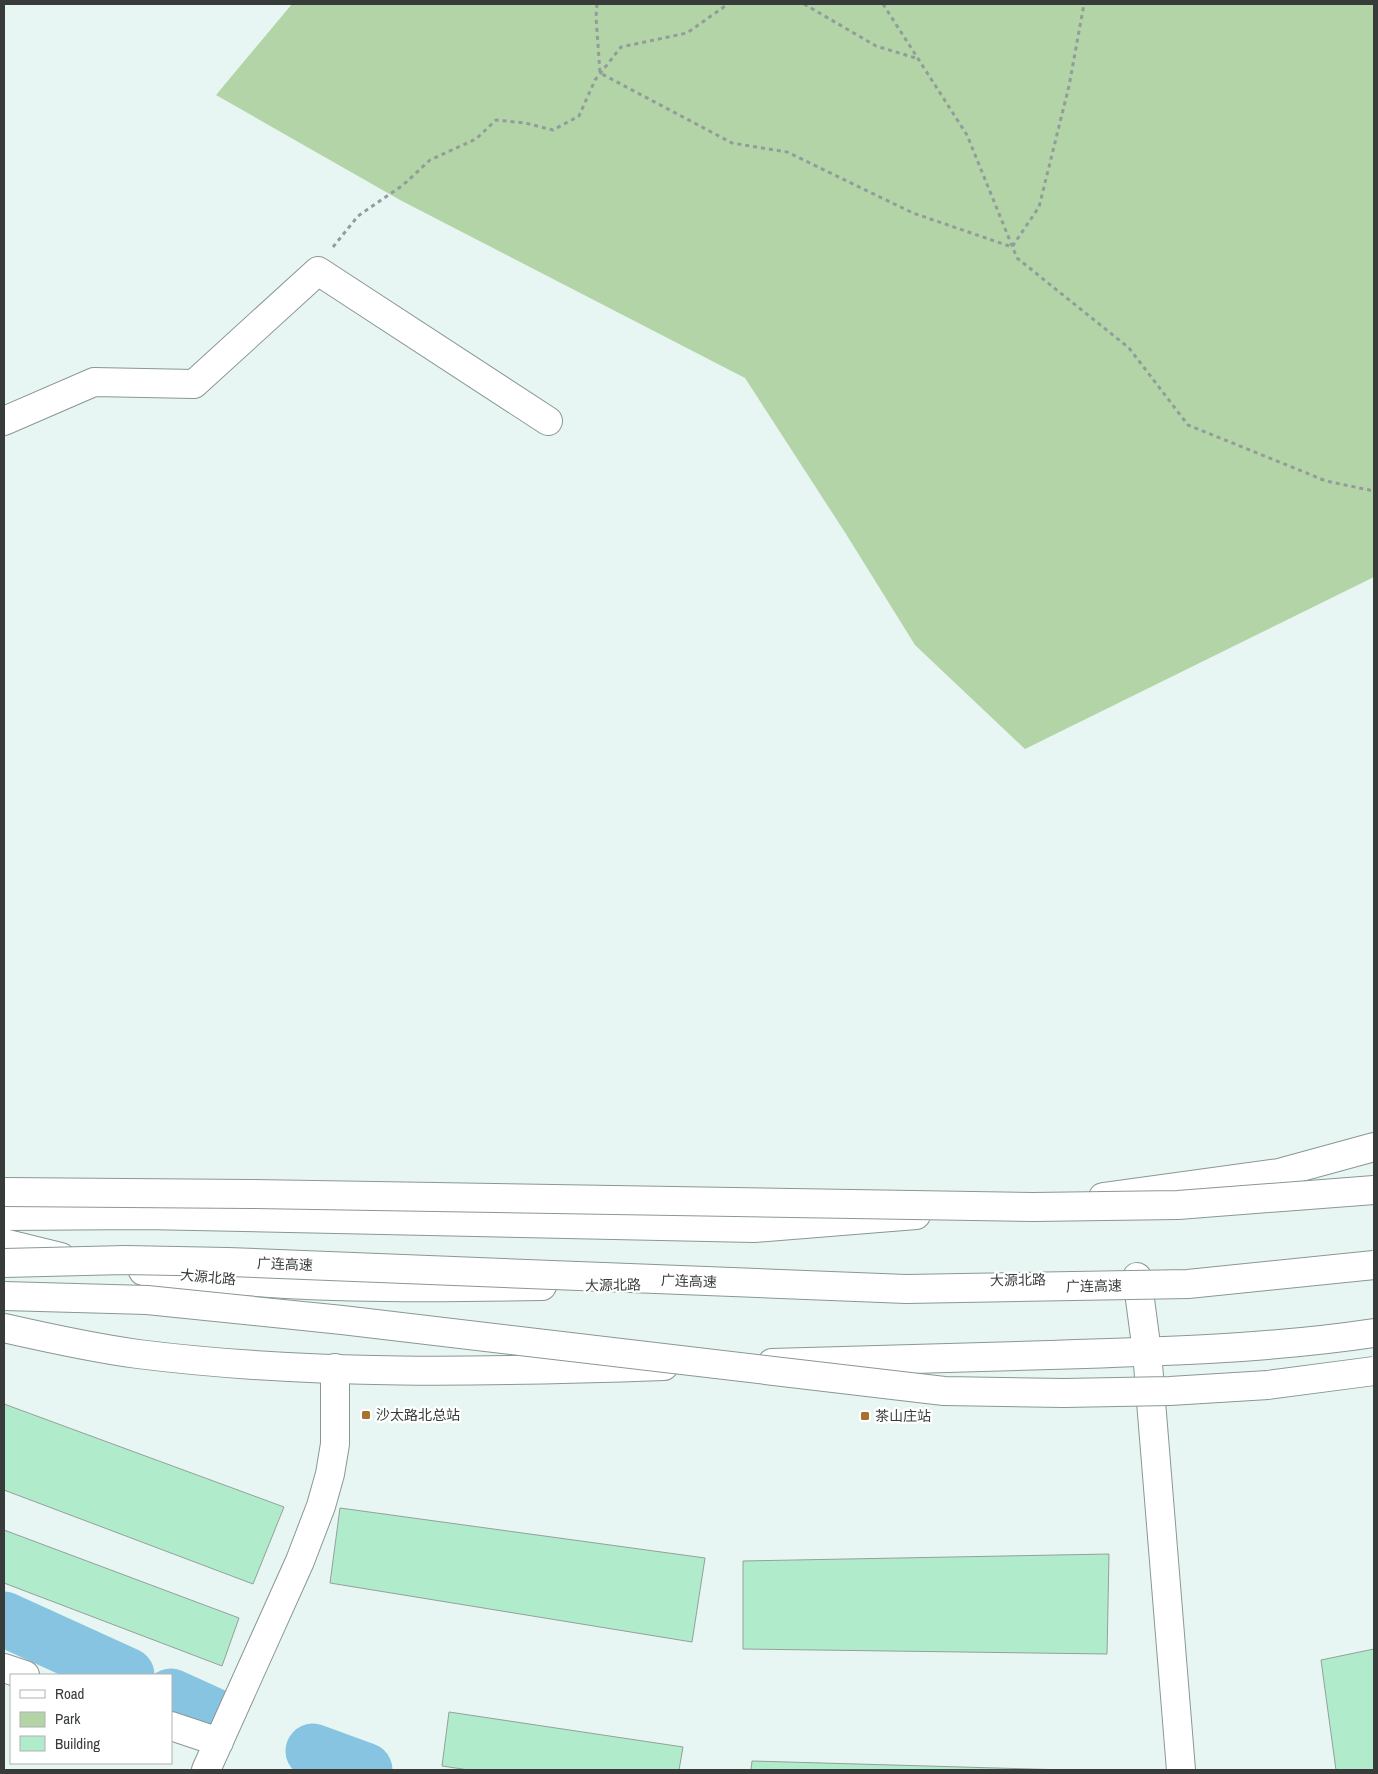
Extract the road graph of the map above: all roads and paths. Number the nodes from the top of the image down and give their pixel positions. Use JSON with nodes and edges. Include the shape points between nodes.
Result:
{"nodes":[{"id":1,"x":597,"y":4,"type":"edge"},
{"id":2,"x":728,"y":4,"type":"edge"},
{"id":3,"x":804,"y":4,"type":"edge"},
{"id":4,"x":883,"y":4,"type":"edge"},
{"id":5,"x":1084,"y":4,"type":"edge"},
{"id":6,"x":919,"y":59,"type":"junction"},
{"id":7,"x":600,"y":73,"type":"junction"},
{"id":8,"x":1012,"y":247,"type":"junction"},
{"id":9,"x":318,"y":271,"type":"junction"},
{"id":10,"x":4,"y":421,"type":"edge"},
{"id":11,"x":548,"y":421,"type":"dead end"},
{"id":12,"x":1374,"y":491,"type":"edge"},
{"id":13,"x":1374,"y":1147,"type":"edge"},
{"id":14,"x":1374,"y":1190,"type":"edge"},
{"id":15,"x":4,"y":1192,"type":"edge"},
{"id":16,"x":4,"y":1216,"type":"edge"},
{"id":17,"x":4,"y":1243,"type":"edge"},
{"id":18,"x":1374,"y":1251,"type":"edge"},
{"id":19,"x":4,"y":1263,"type":"edge"},
{"id":20,"x":1374,"y":1265,"type":"edge"},
{"id":21,"x":1137,"y":1277,"type":"junction"},
{"id":22,"x":4,"y":1296,"type":"edge"},
{"id":23,"x":4,"y":1328,"type":"edge"},
{"id":24,"x":1374,"y":1333,"type":"edge"},
{"id":25,"x":1147,"y":1352,"type":"junction"},
{"id":26,"x":335,"y":1368,"type":"junction"},
{"id":27,"x":1374,"y":1371,"type":"edge"},
{"id":28,"x":4,"y":1668,"type":"edge"},
{"id":29,"x":23,"y":1674,"type":"edge"},
{"id":30,"x":172,"y":1726,"type":"edge"},
{"id":31,"x":219,"y":1742,"type":"junction"},
{"id":32,"x":206,"y":1770,"type":"edge"},
{"id":33,"x":1181,"y":1770,"type":"edge"}],
"edges":[{"from":1,"to":7,"type":"path"},
{"from":2,"to":7,"type":"path","via":[[687,33],[621,47]]},
{"from":3,"to":6,"type":"path","via":[[876,46]]},
{"from":4,"to":6,"type":"path"},
{"from":5,"to":8,"type":"path","via":[[1069,86],[1039,208]]},
{"from":6,"to":8,"type":"path","via":[[967,135]]},
{"from":7,"to":8,"type":"path","via":[[732,143],[787,152],[913,214]]},
{"from":7,"to":9,"type":"path","via":[[579,116],[553,130],[496,120],[476,139],[430,160],[403,185],[358,216]]},
{"from":8,"to":12,"type":"path","via":[[1017,258],[1129,348],[1188,425],[1326,481]]},
{"from":9,"to":10,"type":"main road","via":[[194,384],[94,382]]},
{"from":9,"to":11,"type":"main road"},
{"from":13,"to":16,"type":"main road","bridge":true,"via":[[1279,1173],[1061,1203],[754,1228],[144,1214]]},
{"from":14,"to":15,"type":"main road","bridge":true,"via":[[1178,1205],[1033,1207]]},
{"from":17,"to":21,"type":"main road","name":"大源北路","via":[[126,1269],[232,1280],[337,1285],[445,1288]]},
{"from":18,"to":21,"type":"main road","name":"大源北路","via":[[1252,1267]]},
{"from":19,"to":20,"type":"main road","name":"广连高速","bridge":true,"via":[[228,1262],[906,1290],[1188,1284]]},
{"from":21,"to":25,"type":"main road"},
{"from":22,"to":27,"type":"main road","bridge":true,"via":[[147,1300],[944,1391],[1170,1391],[1268,1385]]},
{"from":23,"to":26,"type":"main road","via":[[136,1354]]},
{"from":24,"to":25,"type":"main road"},
{"from":25,"to":26,"type":"main road","via":[[551,1369]]},
{"from":25,"to":33,"type":"main road"},
{"from":26,"to":31,"type":"main road","via":[[335,1444],[321,1506],[300,1561]]},
{"from":28,"to":29,"type":"main road"},
{"from":30,"to":31,"type":"main road"},
{"from":31,"to":32,"type":"main road"}]}
